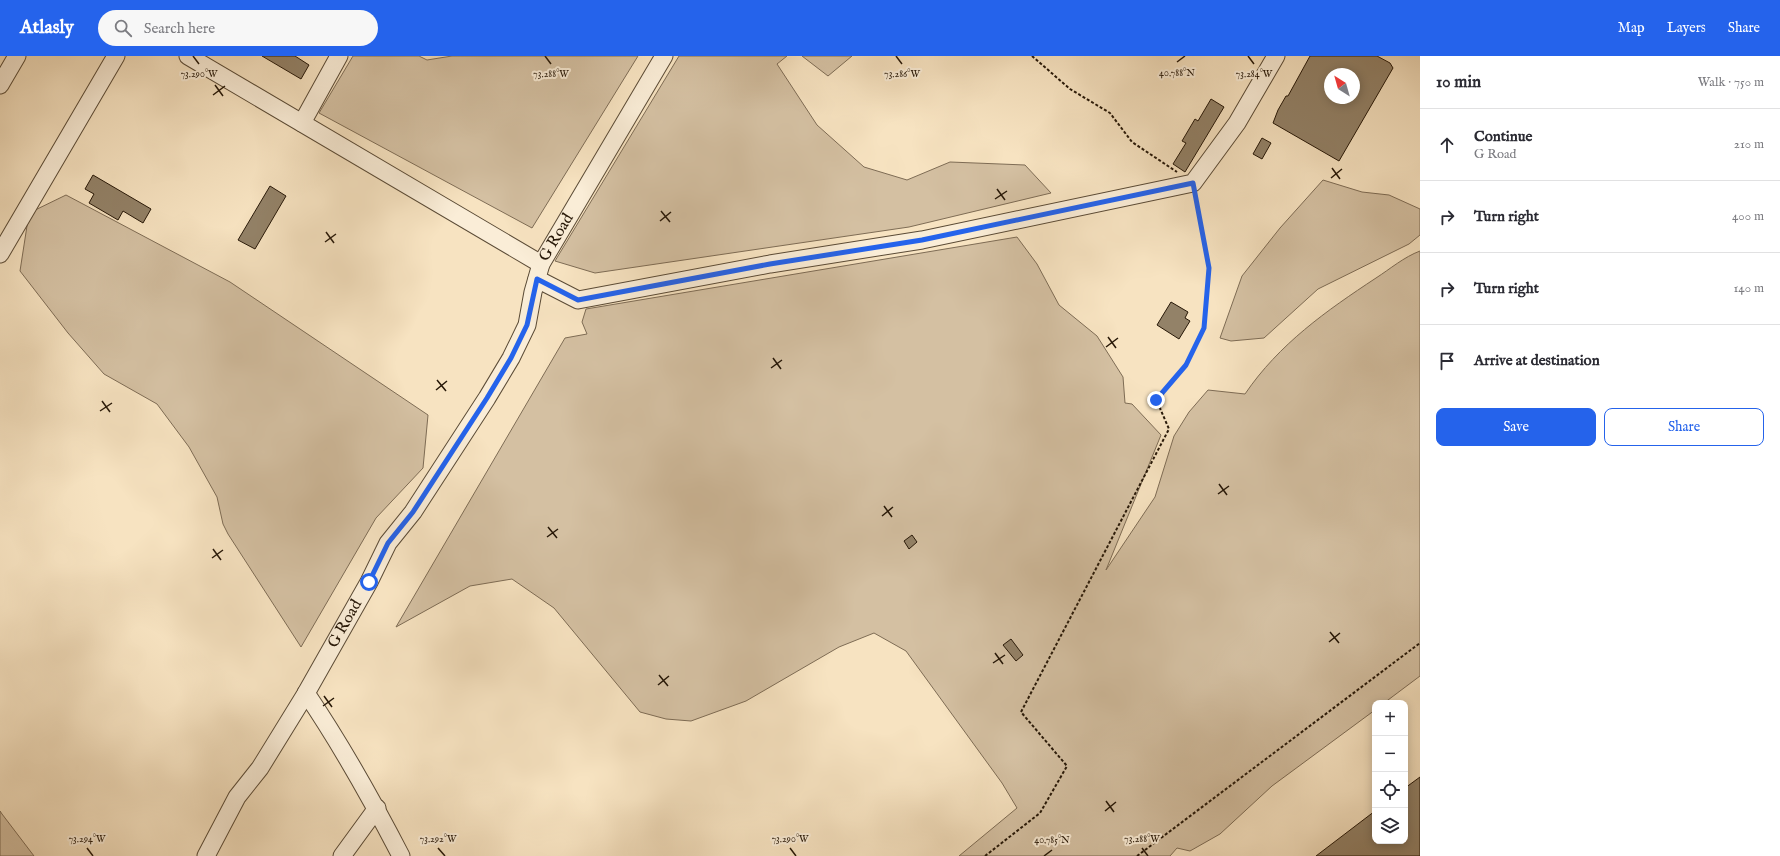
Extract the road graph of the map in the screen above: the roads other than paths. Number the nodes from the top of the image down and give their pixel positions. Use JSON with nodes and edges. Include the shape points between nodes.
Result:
{"nodes":[{"id":1,"x":17,"y":56,"type":"edge"},
{"id":2,"x":116,"y":56,"type":"edge"},
{"id":3,"x":188,"y":56,"type":"edge"},
{"id":4,"x":340,"y":56,"type":"edge"},
{"id":5,"x":664,"y":56,"type":"edge"},
{"id":6,"x":1276,"y":56,"type":"edge"},
{"id":7,"x":0,"y":85,"type":"edge"},
{"id":8,"x":302,"y":123,"type":"junction"},
{"id":9,"x":0,"y":254,"type":"edge"},
{"id":10,"x":539,"y":271,"type":"junction"},
{"id":11,"x":306,"y":693,"type":"junction"},
{"id":12,"x":377,"y":808,"type":"junction"},
{"id":13,"x":206,"y":856,"type":"edge"},
{"id":14,"x":342,"y":856,"type":"edge"},
{"id":15,"x":401,"y":856,"type":"edge"}],
"edges":[{"from":1,"to":7,"type":"street"},
{"from":2,"to":9,"type":"street"},
{"from":3,"to":8,"type":"street"},
{"from":4,"to":8,"type":"street"},
{"from":5,"to":10,"type":"street","name":"G Road"},
{"from":6,"to":10,"type":"street","via":[[1237,124],[1193,183],[922,240],[770,264],[578,300]]},
{"from":8,"to":10,"type":"street"},
{"from":10,"to":11,"type":"street","name":"G Road","via":[[527,325],[511,358],[413,512],[388,543],[369,582]]},
{"from":11,"to":12,"type":"street","via":[[341,745]]},
{"from":11,"to":13,"type":"street","name":"G Road","via":[[260,768],[237,797]]},
{"from":12,"to":14,"type":"street"},
{"from":12,"to":15,"type":"street"}]}
